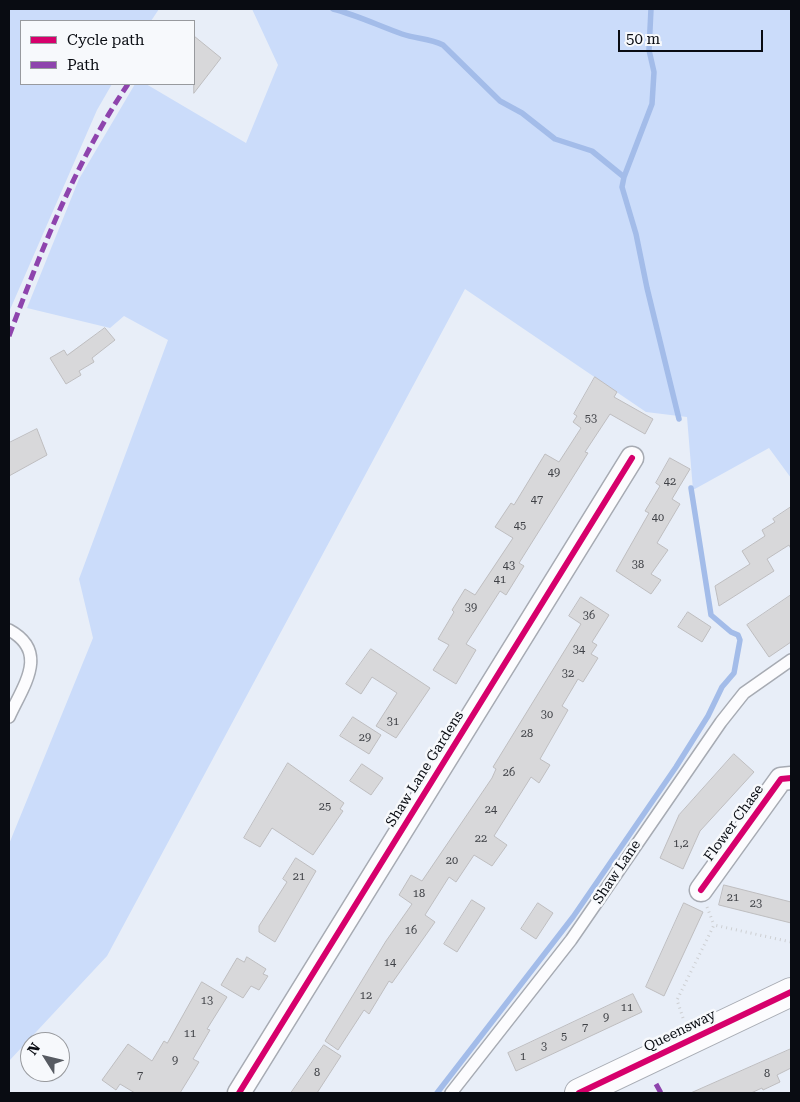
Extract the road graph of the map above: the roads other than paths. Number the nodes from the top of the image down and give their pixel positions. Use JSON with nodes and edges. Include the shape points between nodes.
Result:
{"nodes":[{"id":1,"x":632,"y":458,"type":"dead end"},
{"id":2,"x":9,"y":630,"type":"edge"},
{"id":3,"x":791,"y":660,"type":"edge"},
{"id":4,"x":9,"y":717,"type":"edge"},
{"id":5,"x":791,"y":778,"type":"edge"},
{"id":6,"x":701,"y":890,"type":"dead end"},
{"id":7,"x":791,"y":992,"type":"edge"},
{"id":8,"x":239,"y":1093,"type":"edge"},
{"id":9,"x":451,"y":1093,"type":"edge"},
{"id":10,"x":579,"y":1093,"type":"edge"}],
"edges":[{"from":1,"to":8,"type":"street","name":"Shaw Lane Gardens"},
{"from":2,"to":4,"type":"lane","via":[[28,645],[32,665]]},
{"from":3,"to":9,"type":"lane","name":"Shaw Lane","via":[[744,693],[721,722],[571,940]]},
{"from":5,"to":6,"type":"street","name":"Flower Chase","via":[[781,779]]},
{"from":7,"to":10,"type":"street","name":"Queensway"}]}
